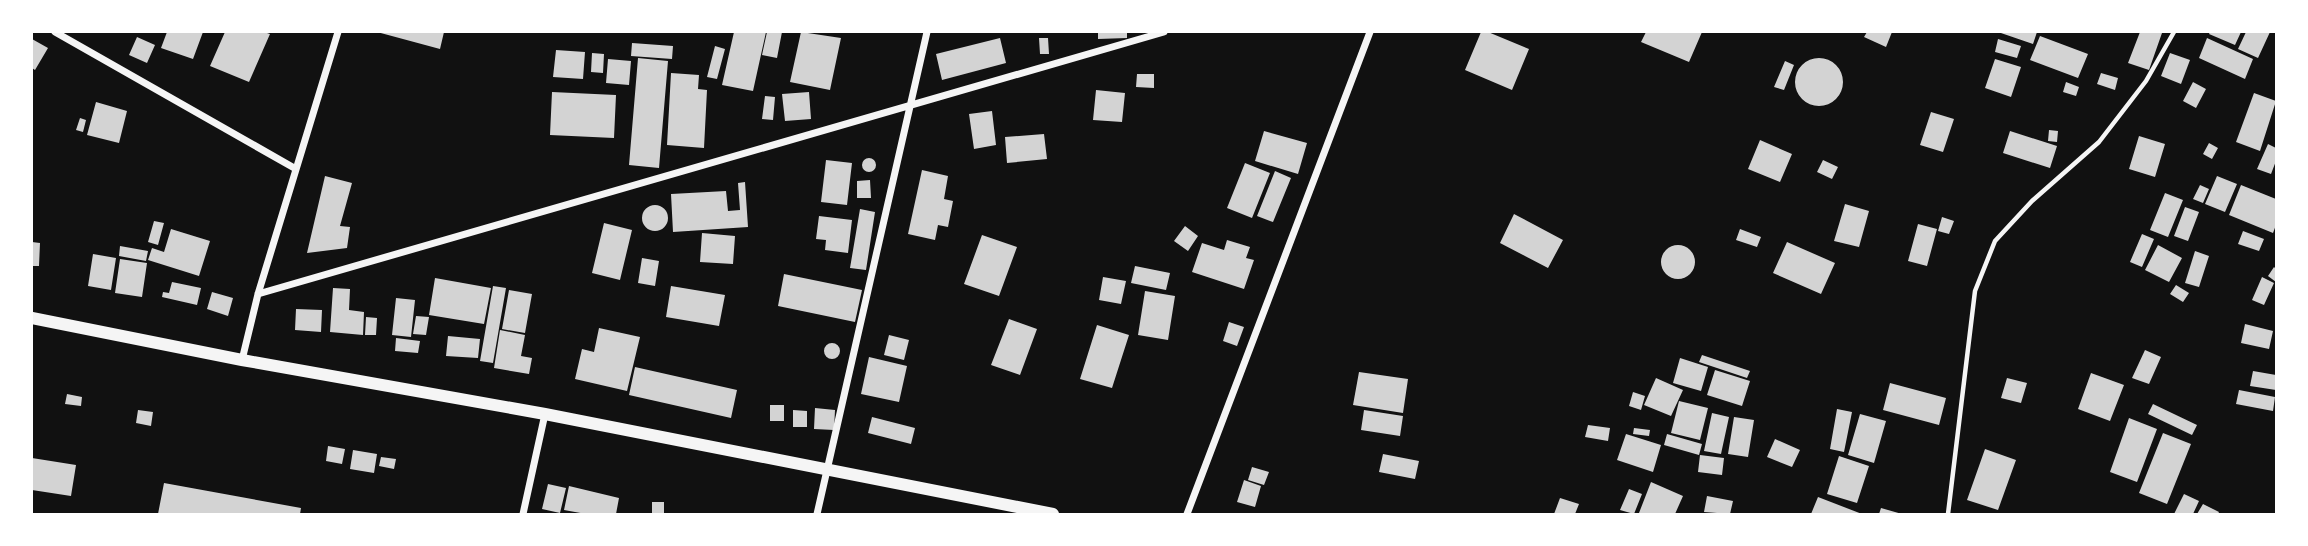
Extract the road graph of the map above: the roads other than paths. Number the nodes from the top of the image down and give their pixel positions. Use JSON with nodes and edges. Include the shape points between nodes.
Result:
{"nodes":[{"id":1,"x":55,"y":32,"type":"edge"},
{"id":2,"x":338,"y":32,"type":"edge"},
{"id":3,"x":927,"y":32,"type":"edge"},
{"id":4,"x":1164,"y":32,"type":"edge"},
{"id":5,"x":1370,"y":32,"type":"edge"},
{"id":6,"x":910,"y":106,"type":"junction"},
{"id":7,"x":296,"y":169,"type":"junction"},
{"id":8,"x":258,"y":294,"type":"junction"},
{"id":9,"x":32,"y":318,"type":"edge"},
{"id":10,"x":242,"y":360,"type":"junction"},
{"id":11,"x":545,"y":414,"type":"junction"},
{"id":12,"x":827,"y":470,"type":"junction"},
{"id":13,"x":523,"y":514,"type":"edge"},
{"id":14,"x":817,"y":514,"type":"edge"},
{"id":15,"x":1053,"y":514,"type":"edge"},
{"id":16,"x":1187,"y":514,"type":"edge"}],
"edges":[{"from":1,"to":7,"type":"street"},
{"from":2,"to":7,"type":"street"},
{"from":3,"to":6,"type":"street"},
{"from":4,"to":6,"type":"street"},
{"from":5,"to":16,"type":"street"},
{"from":6,"to":8,"type":"street"},
{"from":6,"to":12,"type":"street"},
{"from":7,"to":8,"type":"street"},
{"from":8,"to":10,"type":"street"},
{"from":9,"to":10,"type":"street"},
{"from":10,"to":11,"type":"street"},
{"from":11,"to":12,"type":"street"},
{"from":11,"to":13,"type":"street"},
{"from":12,"to":14,"type":"street"},
{"from":12,"to":15,"type":"street"}]}
